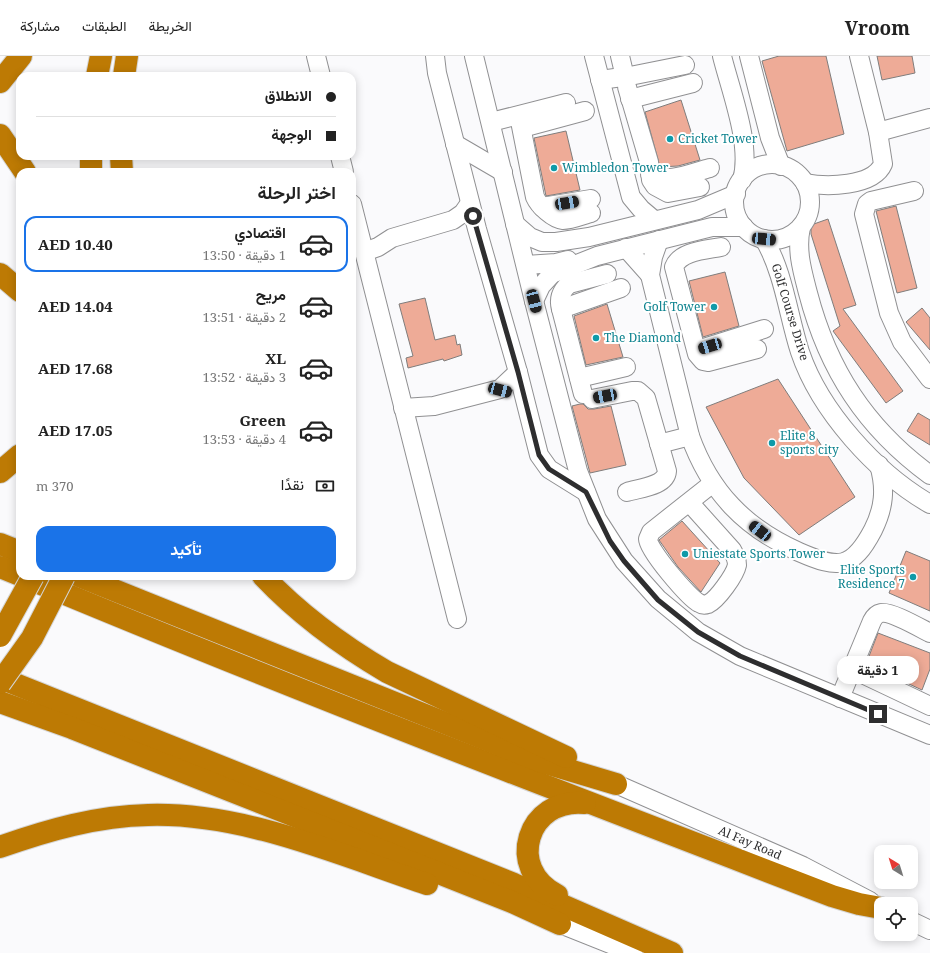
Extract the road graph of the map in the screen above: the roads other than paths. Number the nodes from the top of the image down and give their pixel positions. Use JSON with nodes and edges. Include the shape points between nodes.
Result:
{"nodes":[{"id":1,"x":21,"y":56,"type":"edge"},
{"id":2,"x":101,"y":56,"type":"edge"},
{"id":3,"x":127,"y":56,"type":"edge"},
{"id":4,"x":316,"y":56,"type":"edge"},
{"id":5,"x":435,"y":56,"type":"edge"},
{"id":6,"x":474,"y":56,"type":"edge"},
{"id":7,"x":594,"y":56,"type":"edge"},
{"id":8,"x":722,"y":56,"type":"edge"},
{"id":9,"x":749,"y":56,"type":"edge"},
{"id":10,"x":859,"y":56,"type":"edge"},
{"id":11,"x":684,"y":69,"type":"edge"},
{"id":12,"x":98,"y":72,"type":"edge"},
{"id":13,"x":125,"y":72,"type":"edge"},
{"id":14,"x":320,"y":72,"type":"edge"},
{"id":15,"x":625,"y":77,"type":"edge"},
{"id":16,"x":0,"y":82,"type":"edge"},
{"id":17,"x":601,"y":86,"type":"junction"},
{"id":18,"x":566,"y":103,"type":"dead end"},
{"id":19,"x":585,"y":111,"type":"dead end"},
{"id":20,"x":930,"y":118,"type":"edge"},
{"id":21,"x":491,"y":122,"type":"junction"},
{"id":22,"x":520,"y":122,"type":"junction"},
{"id":23,"x":878,"y":132,"type":"junction"},
{"id":24,"x":0,"y":135,"type":"edge"},
{"id":25,"x":455,"y":144,"type":"junction"},
{"id":26,"x":16,"y":159,"type":"edge"},
{"id":27,"x":781,"y":166,"type":"junction"},
{"id":28,"x":710,"y":168,"type":"dead end"},
{"id":29,"x":503,"y":172,"type":"junction"},
{"id":30,"x":650,"y":174,"type":"junction"},
{"id":31,"x":805,"y":183,"type":"junction"},
{"id":32,"x":837,"y":185,"type":"junction"},
{"id":33,"x":700,"y":187,"type":"dead end"},
{"id":34,"x":739,"y":187,"type":"junction"},
{"id":35,"x":914,"y":191,"type":"dead end"},
{"id":36,"x":631,"y":197,"type":"junction"},
{"id":37,"x":470,"y":203,"type":"junction"},
{"id":38,"x":591,"y":206,"type":"dead end"},
{"id":39,"x":810,"y":208,"type":"junction"},
{"id":40,"x":454,"y":220,"type":"junction"},
{"id":41,"x":654,"y":220,"type":"junction"},
{"id":42,"x":356,"y":221,"type":"edge"},
{"id":43,"x":515,"y":224,"type":"junction"},
{"id":44,"x":744,"y":227,"type":"junction"},
{"id":45,"x":801,"y":227,"type":"junction"},
{"id":46,"x":477,"y":229,"type":"junction"},
{"id":47,"x":620,"y":229,"type":"junction"},
{"id":48,"x":589,"y":237,"type":"junction"},
{"id":49,"x":764,"y":239,"type":"junction"},
{"id":50,"x":660,"y":240,"type":"junction"},
{"id":51,"x":362,"y":246,"type":"junction"},
{"id":52,"x":626,"y":248,"type":"junction"},
{"id":53,"x":724,"y":251,"type":"dead end"},
{"id":54,"x":597,"y":256,"type":"junction"},
{"id":55,"x":526,"y":264,"type":"junction"},
{"id":56,"x":0,"y":274,"type":"edge"},
{"id":57,"x":607,"y":274,"type":"dead end"},
{"id":58,"x":650,"y":275,"type":"junction"},
{"id":59,"x":16,"y":288,"type":"edge"},
{"id":60,"x":621,"y":288,"type":"dead end"},
{"id":61,"x":534,"y":301,"type":"junction"},
{"id":62,"x":561,"y":308,"type":"junction"},
{"id":63,"x":764,"y":329,"type":"dead end"},
{"id":64,"x":757,"y":349,"type":"dead end"},
{"id":65,"x":697,"y":352,"type":"junction"},
{"id":66,"x":672,"y":361,"type":"junction"},
{"id":67,"x":518,"y":372,"type":"junction"},
{"id":68,"x":631,"y":374,"type":"dead end"},
{"id":69,"x":930,"y":379,"type":"edge"},
{"id":70,"x":500,"y":390,"type":"junction"},
{"id":71,"x":585,"y":390,"type":"junction"},
{"id":72,"x":560,"y":400,"type":"junction"},
{"id":73,"x":526,"y":401,"type":"junction"},
{"id":74,"x":404,"y":414,"type":"junction"},
{"id":75,"x":690,"y":436,"type":"junction"},
{"id":76,"x":659,"y":444,"type":"junction"},
{"id":77,"x":16,"y":458,"type":"edge"},
{"id":78,"x":879,"y":465,"type":"junction"},
{"id":79,"x":0,"y":472,"type":"edge"},
{"id":80,"x":930,"y":475,"type":"edge"},
{"id":81,"x":713,"y":483,"type":"junction"},
{"id":82,"x":586,"y":492,"type":"junction"},
{"id":83,"x":627,"y":492,"type":"dead end"},
{"id":84,"x":912,"y":493,"type":"junction"},
{"id":85,"x":689,"y":502,"type":"junction"},
{"id":86,"x":930,"y":504,"type":"edge"},
{"id":87,"x":880,"y":515,"type":"junction"},
{"id":88,"x":0,"y":544,"type":"edge"},
{"id":89,"x":16,"y":550,"type":"edge"},
{"id":90,"x":0,"y":567,"type":"edge"},
{"id":91,"x":16,"y":574,"type":"edge"},
{"id":92,"x":31,"y":580,"type":"edge"},
{"id":93,"x":31,"y":580,"type":"edge"},
{"id":94,"x":62,"y":580,"type":"edge"},
{"id":95,"x":89,"y":580,"type":"edge"},
{"id":96,"x":267,"y":580,"type":"edge"},
{"id":97,"x":694,"y":598,"type":"junction"},
{"id":98,"x":678,"y":618,"type":"junction"},
{"id":99,"x":457,"y":619,"type":"dead end"},
{"id":100,"x":930,"y":633,"type":"edge"},
{"id":101,"x":0,"y":636,"type":"edge"},
{"id":102,"x":852,"y":669,"type":"junction"},
{"id":103,"x":0,"y":678,"type":"edge"},
{"id":104,"x":0,"y":683,"type":"edge"},
{"id":105,"x":840,"y":698,"type":"junction"},
{"id":106,"x":928,"y":700,"type":"edge"},
{"id":107,"x":0,"y":702,"type":"edge"},
{"id":108,"x":75,"y":719,"type":"junction"},
{"id":109,"x":930,"y":735,"type":"edge"},
{"id":110,"x":616,"y":784,"type":"junction"},
{"id":111,"x":592,"y":804,"type":"junction"},
{"id":112,"x":0,"y":847,"type":"edge"},
{"id":113,"x":874,"y":903,"type":"edge"},
{"id":114,"x":874,"y":906,"type":"edge"},
{"id":115,"x":601,"y":922,"type":"junction"},
{"id":116,"x":560,"y":924,"type":"junction"},
{"id":117,"x":918,"y":924,"type":"edge"},
{"id":118,"x":930,"y":930,"type":"edge"},
{"id":119,"x":633,"y":953,"type":"edge"},
{"id":120,"x":672,"y":953,"type":"edge"}],
"edges":[{"from":1,"to":16,"type":"highway"},
{"from":2,"to":12,"type":"highway"},
{"from":3,"to":13,"type":"highway"},
{"from":4,"to":14,"type":"street"},
{"from":5,"to":25,"type":"street"},
{"from":6,"to":21,"type":"street"},
{"from":7,"to":17,"type":"street"},
{"from":8,"to":34,"type":"street","via":[[744,142],[746,159]]},
{"from":9,"to":27,"type":"street","via":[[770,138]]},
{"from":10,"to":23,"type":"street"},
{"from":11,"to":15,"type":"street"},
{"from":15,"to":17,"type":"street"},
{"from":15,"to":30,"type":"street","via":[[649,162]]},
{"from":17,"to":36,"type":"street"},
{"from":18,"to":22,"type":"street"},
{"from":19,"to":22,"type":"street"},
{"from":20,"to":23,"type":"street"},
{"from":21,"to":22,"type":"street"},
{"from":21,"to":29,"type":"street"},
{"from":22,"to":38,"type":"street","via":[[535,197],[542,207]]},
{"from":23,"to":32,"type":"street","via":[[883,158],[880,170],[870,178]]},
{"from":24,"to":26,"type":"highway"},
{"from":25,"to":29,"type":"street"},
{"from":25,"to":37,"type":"street"},
{"from":27,"to":31,"type":"street","via":[[794,171]]},
{"from":27,"to":34,"type":"street","via":[[759,167],[750,173]]},
{"from":28,"to":30,"type":"street","via":[[667,179]]},
{"from":29,"to":43,"type":"street"},
{"from":30,"to":33,"type":"street","via":[[653,184],[668,193]]},
{"from":31,"to":32,"type":"street"},
{"from":31,"to":39,"type":"street"},
{"from":32,"to":39,"type":"street","via":[[822,195]]},
{"from":34,"to":41,"type":"street","via":[[698,210]]},
{"from":34,"to":44,"type":"street","via":[[736,212]]},
{"from":35,"to":69,"type":"street","via":[[871,201],[867,204],[864,214],[889,313],[902,342]]},
{"from":36,"to":41,"type":"street","via":[[641,210]]},
{"from":36,"to":47,"type":"street","via":[[628,214]]},
{"from":37,"to":40,"type":"street"},
{"from":37,"to":46,"type":"street"},
{"from":39,"to":45,"type":"street"},
{"from":40,"to":46,"type":"street"},
{"from":40,"to":51,"type":"street","via":[[392,238],[376,238]]},
{"from":41,"to":47,"type":"street"},
{"from":42,"to":51,"type":"street"},
{"from":43,"to":48,"type":"street","via":[[530,237],[542,242]]},
{"from":43,"to":55,"type":"street"},
{"from":44,"to":49,"type":"street"},
{"from":44,"to":50,"type":"street","via":[[712,227]]},
{"from":45,"to":49,"type":"street","via":[[784,238]]},
{"from":45,"to":80,"type":"street","name":"Golf Course Drive","via":[[798,249],[800,260],[812,308],[833,363],[845,385],[874,425],[891,444]]},
{"from":46,"to":67,"type":"street"},
{"from":47,"to":48,"type":"street"},
{"from":48,"to":55,"type":"street","via":[[544,253]]},
{"from":49,"to":78,"type":"street","name":"Golf Course Drive","via":[[775,259],[801,353],[812,378],[842,425]]},
{"from":50,"to":52,"type":"street"},
{"from":50,"to":58,"type":"street","via":[[653,257]]},
{"from":51,"to":74,"type":"street"},
{"from":52,"to":54,"type":"street"},
{"from":52,"to":58,"type":"street"},
{"from":53,"to":65,"type":"street","via":[[684,256],[678,260],[674,271]]},
{"from":54,"to":55,"type":"street","via":[[584,256],[556,263]]},
{"from":54,"to":61,"type":"street","via":[[552,274],[541,286]]},
{"from":55,"to":61,"type":"street"},
{"from":56,"to":59,"type":"highway"},
{"from":57,"to":62,"type":"street","via":[[569,284],[560,298]]},
{"from":58,"to":66,"type":"street"},
{"from":60,"to":62,"type":"street"},
{"from":61,"to":72,"type":"street"},
{"from":62,"to":71,"type":"street"},
{"from":63,"to":65,"type":"street"},
{"from":64,"to":65,"type":"street","via":[[708,362],[703,361]]},
{"from":65,"to":66,"type":"street"},
{"from":66,"to":75,"type":"street"},
{"from":67,"to":70,"type":"street"},
{"from":67,"to":73,"type":"street"},
{"from":68,"to":71,"type":"street"},
{"from":70,"to":73,"type":"street","via":[[510,392]]},
{"from":70,"to":74,"type":"street"},
{"from":71,"to":72,"type":"street"},
{"from":71,"to":76,"type":"street","via":[[632,390],[642,394],[646,398]]},
{"from":72,"to":82,"type":"street"},
{"from":73,"to":82,"type":"street","via":[[542,460],[549,469]]},
{"from":74,"to":99,"type":"street"},
{"from":75,"to":76,"type":"street"},
{"from":75,"to":81,"type":"street"},
{"from":76,"to":83,"type":"street","via":[[667,471],[666,478]]},
{"from":77,"to":79,"type":"highway"},
{"from":78,"to":84,"type":"street","name":"Golf Course Drive"},
{"from":78,"to":87,"type":"street","via":[[884,490]]},
{"from":81,"to":85,"type":"street"},
{"from":81,"to":87,"type":"street","via":[[732,507],[760,531],[775,541],[827,563],[841,563],[853,558],[868,539]]},
{"from":82,"to":98,"type":"street","via":[[610,541],[624,561],[658,600]]},
{"from":84,"to":86,"type":"street","name":"Golf Course Drive"},
{"from":84,"to":87,"type":"street","via":[[895,502]]},
{"from":85,"to":97,"type":"street","via":[[651,532],[648,542],[668,572]]},
{"from":85,"to":97,"type":"street","via":[[732,550],[737,563],[734,573],[713,602],[704,605]]},
{"from":88,"to":89,"type":"highway"},
{"from":90,"to":91,"type":"highway"},
{"from":92,"to":111,"type":"highway","bridge":true},
{"from":93,"to":101,"type":"highway","bridge":true},
{"from":94,"to":104,"type":"highway","bridge":true,"via":[[32,638]]},
{"from":95,"to":110,"type":"highway","via":[[542,762]]},
{"from":96,"to":110,"type":"highway","via":[[301,613],[364,659],[536,742]]},
{"from":97,"to":98,"type":"street"},
{"from":98,"to":105,"type":"street","via":[[703,636],[740,656]]},
{"from":100,"to":102,"type":"street","via":[[881,612],[872,620]]},
{"from":102,"to":105,"type":"street"},
{"from":102,"to":106,"type":"street"},
{"from":103,"to":108,"type":"highway"},
{"from":105,"to":109,"type":"street"},
{"from":107,"to":108,"type":"highway"},
{"from":108,"to":115,"type":"highway","via":[[507,881]]},
{"from":108,"to":116,"type":"highway"},
{"from":110,"to":113,"type":"street","name":"Al Fay Road","via":[[803,866]]},
{"from":111,"to":114,"type":"highway","via":[[832,896]]},
{"from":111,"to":115,"type":"highway","via":[[567,803],[545,814],[530,834],[528,858],[533,874],[543,887],[576,904]]},
{"from":112,"to":116,"type":"highway","via":[[82,822],[147,815],[204,817],[267,831],[496,907]]},
{"from":115,"to":120,"type":"highway"},
{"from":116,"to":119,"type":"street"},
{"from":117,"to":118,"type":"street"}]}
